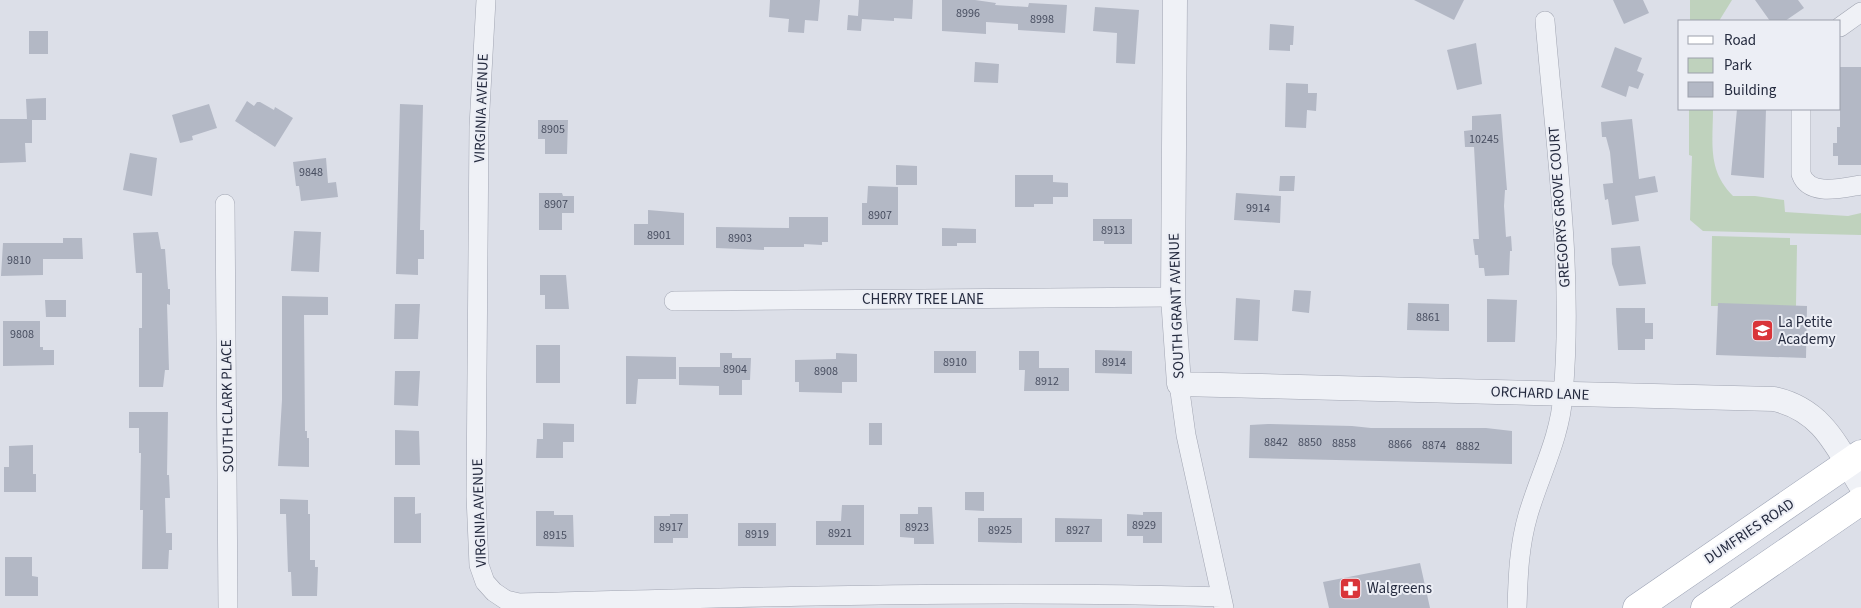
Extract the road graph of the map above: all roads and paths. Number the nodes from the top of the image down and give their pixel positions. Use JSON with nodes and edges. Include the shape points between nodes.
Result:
{"nodes":[{"id":1,"x":486,"y":0,"type":"edge"},
{"id":2,"x":1175,"y":0,"type":"edge"},
{"id":3,"x":1861,"y":12,"type":"edge"},
{"id":4,"x":1545,"y":21,"type":"dead end"},
{"id":5,"x":1841,"y":26,"type":"edge"},
{"id":6,"x":1801,"y":110,"type":"edge"},
{"id":7,"x":1861,"y":185,"type":"edge"},
{"id":8,"x":225,"y":204,"type":"dead end"},
{"id":9,"x":1173,"y":297,"type":"junction"},
{"id":10,"x":674,"y":301,"type":"dead end"},
{"id":11,"x":1179,"y":384,"type":"junction"},
{"id":12,"x":1563,"y":394,"type":"junction"},
{"id":13,"x":1856,"y":468,"type":"edge"},
{"id":14,"x":1861,"y":501,"type":"edge"},
{"id":15,"x":1222,"y":602,"type":"edge"},
{"id":16,"x":228,"y":608,"type":"edge"},
{"id":17,"x":1517,"y":608,"type":"edge"},
{"id":18,"x":1637,"y":608,"type":"edge"},
{"id":19,"x":1705,"y":608,"type":"edge"}],
"edges":[{"from":1,"to":15,"type":"street","name":"VIRGINIA AVENUE","via":[[479,127],[476,496],[479,565],[494,592],[519,603],[937,595]]},
{"from":2,"to":9,"type":"street","name":"SOUTH GRANT AVENUE"},
{"from":3,"to":5,"type":"street"},
{"from":4,"to":12,"type":"street","name":"GREGORYS GROVE COURT","via":[[1564,257]]},
{"from":6,"to":7,"type":"street","via":[[1801,174],[1808,185],[1824,189]]},
{"from":8,"to":16,"type":"street","name":"SOUTH CLARK PLACE"},
{"from":9,"to":10,"type":"street","name":"CHERRY TREE LANE"},
{"from":9,"to":11,"type":"street","name":"SOUTH GRANT AVENUE"},
{"from":11,"to":12,"type":"street","name":"ORCHARD LANE"},
{"from":11,"to":15,"type":"street","name":"SOUTH GRANT AVENUE","via":[[1186,435]]},
{"from":12,"to":13,"type":"street","name":"ORCHARD LANE","via":[[1788,402],[1822,425]]},
{"from":12,"to":17,"type":"street","name":"GREGORYS GROVE COURT","via":[[1556,436],[1522,537]]},
{"from":13,"to":18,"type":"main road","name":"DUMFRIES ROAD"},
{"from":14,"to":19,"type":"main road"}]}
